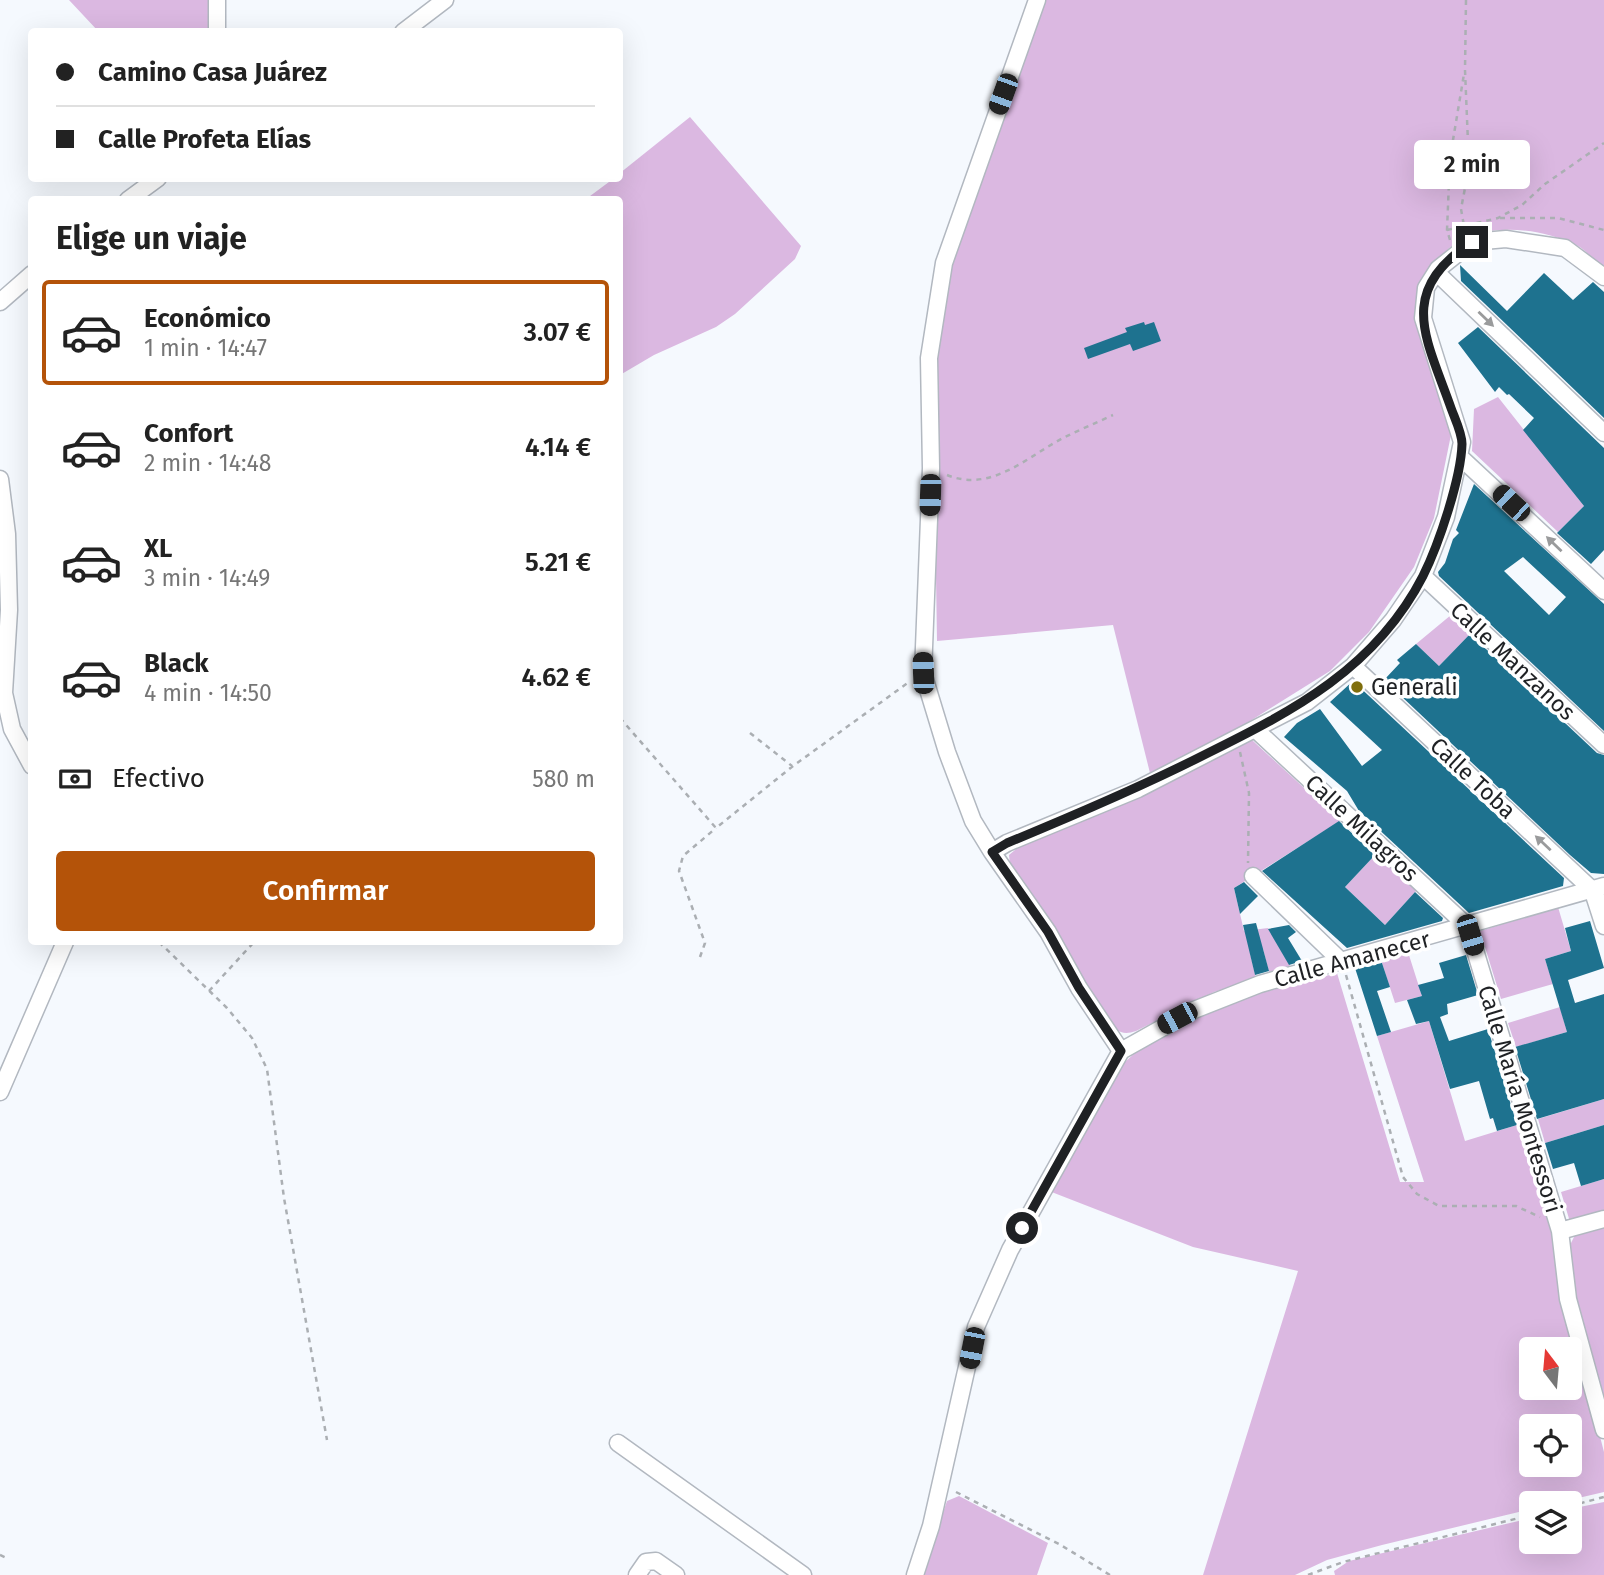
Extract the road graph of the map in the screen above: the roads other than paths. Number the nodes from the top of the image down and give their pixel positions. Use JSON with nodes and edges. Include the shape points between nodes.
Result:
{"nodes":[{"id":1,"x":217,"y":0,"type":"edge"},
{"id":2,"x":444,"y":0,"type":"edge"},
{"id":3,"x":1037,"y":0,"type":"edge"},
{"id":4,"x":217,"y":28,"type":"edge"},
{"id":5,"x":408,"y":28,"type":"edge"},
{"id":6,"x":153,"y":182,"type":"edge"},
{"id":7,"x":133,"y":196,"type":"edge"},
{"id":8,"x":1436,"y":272,"type":"junction"},
{"id":9,"x":1604,"y":277,"type":"edge"},
{"id":10,"x":28,"y":278,"type":"edge"},
{"id":11,"x":0,"y":302,"type":"edge"},
{"id":12,"x":1604,"y":433,"type":"edge"},
{"id":13,"x":1461,"y":449,"type":"junction"},
{"id":14,"x":0,"y":479,"type":"edge"},
{"id":15,"x":1423,"y":576,"type":"junction"},
{"id":16,"x":1604,"y":591,"type":"edge"},
{"id":17,"x":1353,"y":666,"type":"junction"},
{"id":18,"x":1256,"y":730,"type":"junction"},
{"id":19,"x":1604,"y":745,"type":"edge"},
{"id":20,"x":28,"y":759,"type":"edge"},
{"id":21,"x":992,"y":852,"type":"junction"},
{"id":22,"x":1253,"y":876,"type":"road end"},
{"id":23,"x":1600,"y":892,"type":"edge"},
{"id":24,"x":1604,"y":926,"type":"edge"},
{"id":25,"x":1468,"y":927,"type":"junction"},
{"id":26,"x":64,"y":945,"type":"edge"},
{"id":27,"x":1342,"y":962,"type":"junction"},
{"id":28,"x":1121,"y":1051,"type":"junction"},
{"id":29,"x":0,"y":1092,"type":"edge"},
{"id":30,"x":1604,"y":1219,"type":"edge"},
{"id":31,"x":1560,"y":1231,"type":"junction"},
{"id":32,"x":1604,"y":1430,"type":"edge"},
{"id":33,"x":618,"y":1443,"type":"dead end"},
{"id":34,"x":638,"y":1575,"type":"edge"},
{"id":35,"x":676,"y":1575,"type":"edge"},
{"id":36,"x":803,"y":1575,"type":"edge"},
{"id":37,"x":915,"y":1575,"type":"edge"}],
"edges":[{"from":1,"to":4,"type":"street"},
{"from":2,"to":5,"type":"street"},
{"from":3,"to":21,"type":"street","via":[[944,263],[929,358],[931,468],[923,673],[973,821]]},
{"from":6,"to":7,"type":"street"},
{"from":8,"to":9,"type":"street","via":[[1472,242],[1506,239],[1565,248]]},
{"from":8,"to":12,"type":"street","one_way":true},
{"from":8,"to":13,"type":"street","via":[[1426,288],[1423,318]]},
{"from":10,"to":11,"type":"street"},
{"from":13,"to":15,"type":"street","via":[[1446,517]]},
{"from":16,"to":13,"type":"street","one_way":true},
{"from":14,"to":20,"type":"street","via":[[9,610],[4,694],[12,729]]},
{"from":15,"to":17,"type":"street"},
{"from":15,"to":19,"type":"street","name":"Calle Manzanos"},
{"from":17,"to":18,"type":"street","via":[[1307,702]]},
{"from":23,"to":17,"type":"street","name":"Calle Toba","one_way":true},
{"from":18,"to":21,"type":"street","via":[[1139,789]]},
{"from":18,"to":25,"type":"street","name":"Calle Milagros"},
{"from":21,"to":28,"type":"street"},
{"from":22,"to":27,"type":"street"},
{"from":23,"to":24,"type":"street"},
{"from":23,"to":25,"type":"street","name":"Calle Amanecer"},
{"from":25,"to":27,"type":"street","name":"Calle Amanecer"},
{"from":25,"to":31,"type":"street","name":"Calle María Montessori"},
{"from":26,"to":29,"type":"street"},
{"from":27,"to":28,"type":"street","name":"Calle Amanecer","via":[[1260,984],[1194,1010]]},
{"from":28,"to":37,"type":"street","via":[[1010,1250],[976,1328]]},
{"from":30,"to":31,"type":"street"},
{"from":31,"to":32,"type":"street","name":"Calle María Montessori","via":[[1568,1299]]},
{"from":33,"to":36,"type":"street"},
{"from":34,"to":35,"type":"street","via":[[646,1562],[656,1561]]}]}
